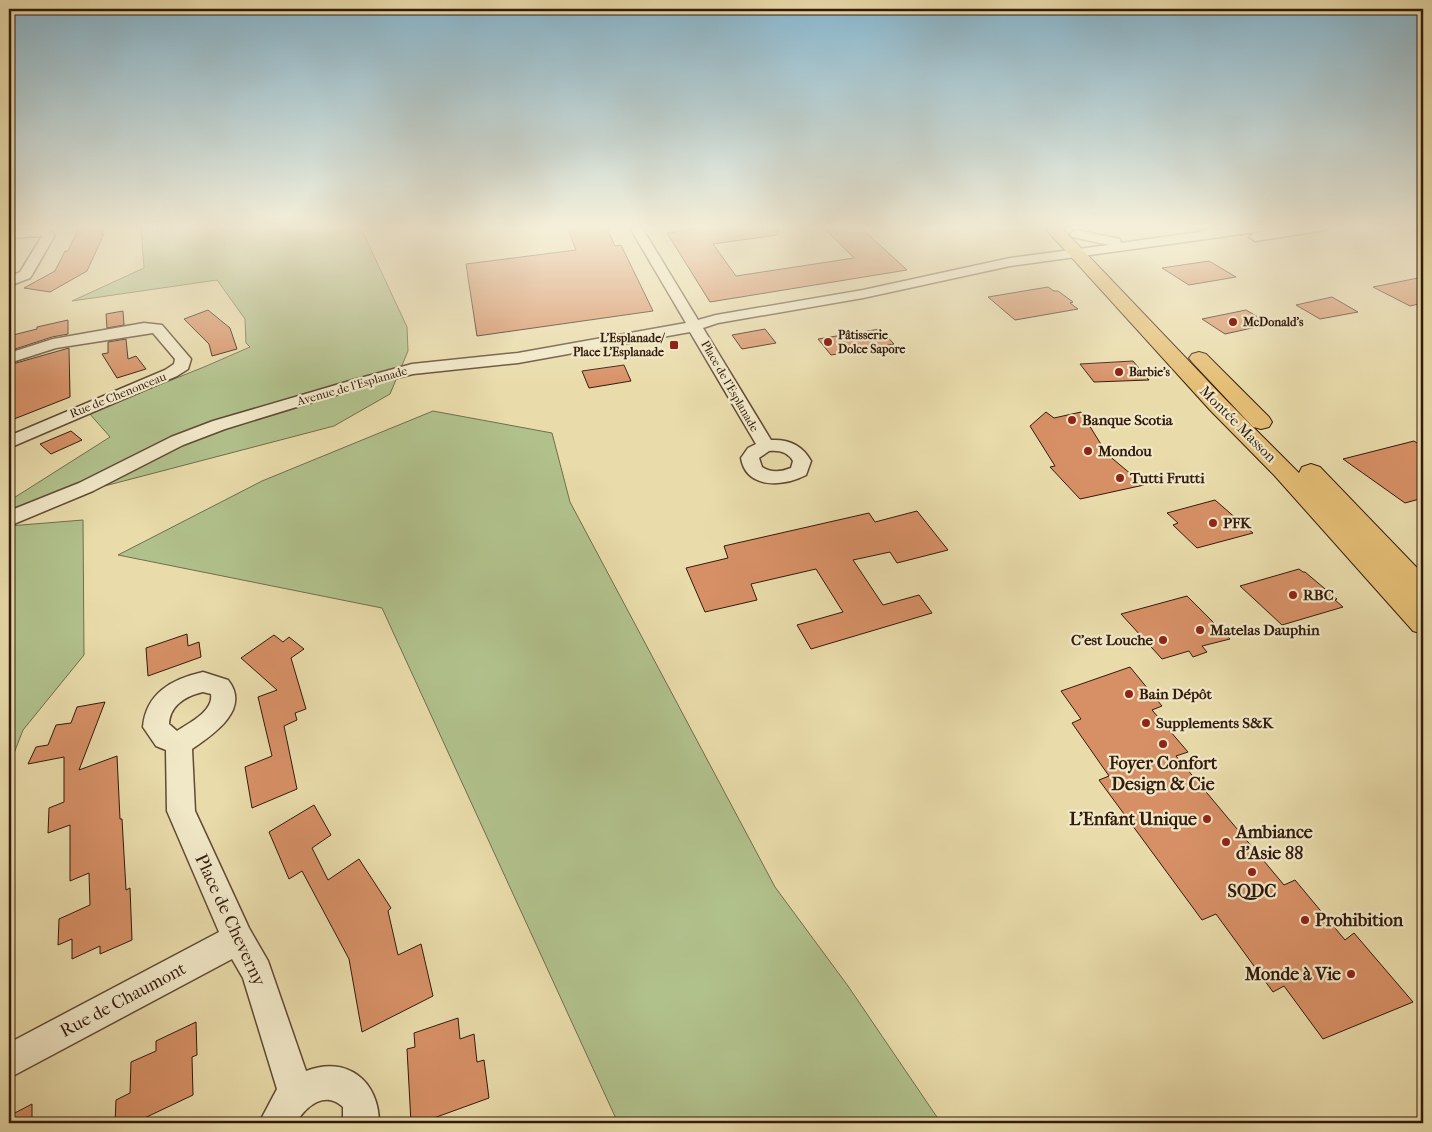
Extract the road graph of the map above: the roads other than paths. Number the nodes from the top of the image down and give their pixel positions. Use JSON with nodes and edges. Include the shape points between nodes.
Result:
{"nodes":[{"id":1,"x":667,"y":279,"type":"edge"},
{"id":2,"x":936,"y":279,"type":"edge"},
{"id":3,"x":1108,"y":279,"type":"edge"},
{"id":4,"x":1111,"y":279,"type":"edge"},
{"id":5,"x":693,"y":323,"type":"junction"},
{"id":6,"x":9,"y":358,"type":"edge"},
{"id":7,"x":9,"y":442,"type":"edge"},
{"id":8,"x":766,"y":446,"type":"dead end"},
{"id":9,"x":9,"y":508,"type":"edge"},
{"id":10,"x":9,"y":519,"type":"edge"},
{"id":11,"x":1423,"y":592,"type":"edge"},
{"id":12,"x":1423,"y":623,"type":"edge"},
{"id":13,"x":180,"y":744,"type":"dead end"},
{"id":14,"x":238,"y":939,"type":"junction"},
{"id":15,"x":9,"y":1060,"type":"edge"},
{"id":16,"x":296,"y":1094,"type":"junction"},
{"id":17,"x":277,"y":1123,"type":"edge"},
{"id":18,"x":361,"y":1123,"type":"edge"}],
"edges":[{"from":1,"to":5,"type":"street","name":"Place de l'Esplanade"},
{"from":2,"to":5,"type":"street","name":"Avenue de l'Esplanade"},
{"from":3,"to":12,"type":"main road","name":"Montée Masson","via":[[1218,405],[1329,518],[1364,561]]},
{"from":4,"to":11,"type":"main road","name":"Montée Masson","via":[[1352,514]]},
{"from":5,"to":8,"type":"street","name":"Place de l'Esplanade"},
{"from":5,"to":9,"type":"street","name":"Avenue de l'Esplanade","via":[[676,321],[471,353],[438,354],[368,369],[204,417],[153,437]]},
{"from":5,"to":10,"type":"street","name":"Avenue de l'Esplanade","via":[[676,331],[518,358],[412,369],[359,383],[177,441],[71,494]]},
{"from":6,"to":7,"type":"street","name":"Rue de Chenonceau","via":[[53,344],[157,328],[183,359],[182,366],[171,374]]},
{"from":13,"to":14,"type":"street","name":"Place de Cheverny","via":[[181,811]]},
{"from":14,"to":15,"type":"street","name":"Rue de Chaumont"},
{"from":14,"to":16,"type":"street","name":"Place de Cheverny","via":[[256,972]]},
{"from":16,"to":17,"type":"street"},
{"from":16,"to":18,"type":"street","via":[[323,1083],[345,1086],[360,1104]]}]}
